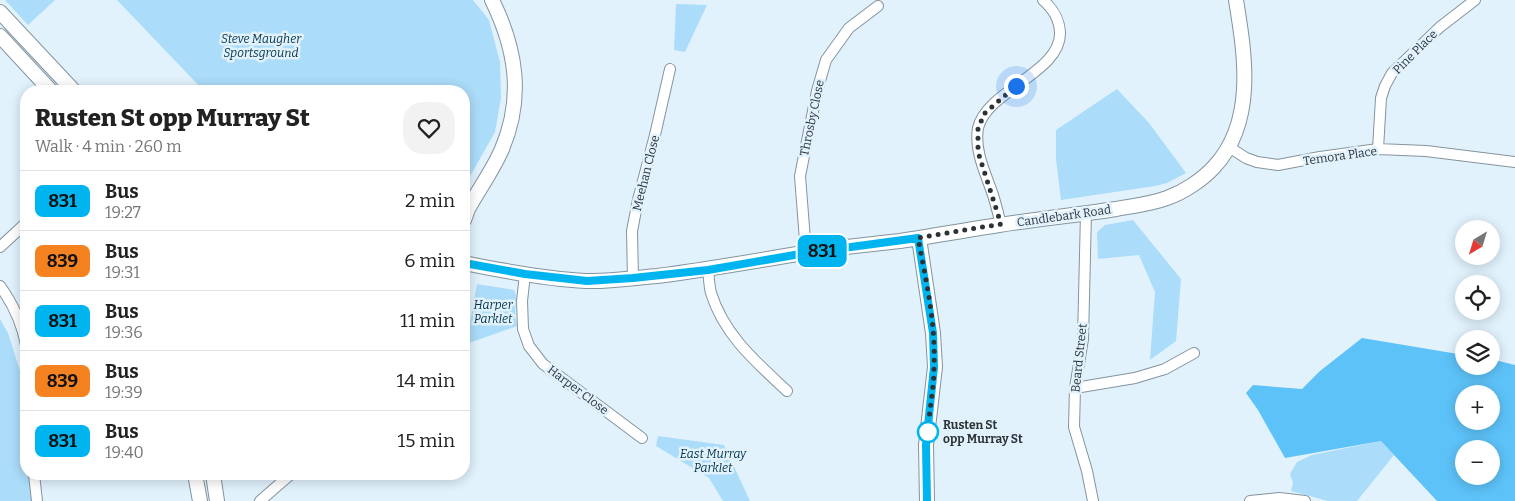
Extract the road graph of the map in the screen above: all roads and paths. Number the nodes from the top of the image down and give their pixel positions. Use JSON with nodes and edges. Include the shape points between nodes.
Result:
{"nodes":[{"id":1,"x":492,"y":0,"type":"edge"},
{"id":2,"x":1043,"y":0,"type":"edge"},
{"id":3,"x":1236,"y":0,"type":"edge"},
{"id":4,"x":1475,"y":0,"type":"edge"},
{"id":5,"x":878,"y":6,"type":"dead end"},
{"id":6,"x":3,"y":22,"type":"edge"},
{"id":7,"x":0,"y":36,"type":"edge"},
{"id":8,"x":670,"y":69,"type":"dead end"},
{"id":9,"x":45,"y":85,"type":"edge"},
{"id":10,"x":68,"y":85,"type":"edge"},
{"id":11,"x":1230,"y":148,"type":"junction"},
{"id":12,"x":1378,"y":149,"type":"junction"},
{"id":13,"x":1515,"y":162,"type":"edge"},
{"id":14,"x":470,"y":206,"type":"edge"},
{"id":15,"x":1086,"y":213,"type":"junction"},
{"id":16,"x":1001,"y":224,"type":"junction"},
{"id":17,"x":20,"y":229,"type":"edge"},
{"id":18,"x":918,"y":238,"type":"junction"},
{"id":19,"x":0,"y":248,"type":"edge"},
{"id":20,"x":806,"y":253,"type":"junction"},
{"id":21,"x":470,"y":264,"type":"edge"},
{"id":22,"x":708,"y":270,"type":"junction"},
{"id":23,"x":525,"y":274,"type":"junction"},
{"id":24,"x":633,"y":278,"type":"junction"},
{"id":25,"x":0,"y":286,"type":"edge"},
{"id":26,"x":20,"y":323,"type":"edge"},
{"id":27,"x":1194,"y":353,"type":"dead end"},
{"id":28,"x":1075,"y":388,"type":"junction"},
{"id":29,"x":787,"y":391,"type":"dead end"},
{"id":30,"x":642,"y":438,"type":"dead end"},
{"id":31,"x":35,"y":480,"type":"edge"},
{"id":32,"x":196,"y":480,"type":"edge"},
{"id":33,"x":214,"y":480,"type":"edge"},
{"id":34,"x":284,"y":480,"type":"edge"},
{"id":35,"x":37,"y":501,"type":"edge"},
{"id":36,"x":200,"y":501,"type":"edge"},
{"id":37,"x":217,"y":501,"type":"edge"},
{"id":38,"x":260,"y":501,"type":"edge"},
{"id":39,"x":927,"y":501,"type":"edge"},
{"id":40,"x":1093,"y":501,"type":"edge"},
{"id":41,"x":1250,"y":501,"type":"edge"},
{"id":42,"x":1305,"y":501,"type":"edge"}],
"edges":[{"from":1,"to":14,"type":"street","via":[[509,39],[514,62],[514,104],[502,149]]},
{"from":2,"to":16,"type":"street","via":[[1052,8],[1059,22],[1060,39],[1056,51],[985,113],[978,128],[978,152]]},
{"from":3,"to":11,"type":"street","name":"Candlebark Road","via":[[1243,40],[1244,103]]},
{"from":4,"to":12,"type":"street","name":"Pine Place","via":[[1440,27],[1392,73],[1381,98]]},
{"from":5,"to":20,"type":"street","name":"Throsby Close","via":[[848,28],[826,60],[800,176]]},
{"from":6,"to":10,"type":"street"},
{"from":7,"to":9,"type":"street"},
{"from":8,"to":24,"type":"street","name":"Meehan Close","via":[[632,231]]},
{"from":11,"to":12,"type":"street","name":"Temora Place","via":[[1257,162],[1278,165]]},
{"from":11,"to":15,"type":"street","name":"Candlebark Road","via":[[1189,188],[1167,198]]},
{"from":12,"to":13,"type":"street","name":"Temora Place","via":[[1426,151]]},
{"from":15,"to":16,"type":"street","name":"Candlebark Road"},
{"from":15,"to":28,"type":"street","name":"Beard Street","via":[[1083,339]]},
{"from":16,"to":18,"type":"street","name":"Candlebark Road"},
{"from":17,"to":19,"type":"street"},
{"from":18,"to":20,"type":"street","name":"Candlebark Road"},
{"from":18,"to":39,"type":"street","via":[[933,333],[934,367],[926,445]]},
{"from":20,"to":22,"type":"street","name":"Candlebark Road"},
{"from":21,"to":23,"type":"street","name":"Candlebark Road"},
{"from":22,"to":24,"type":"street","name":"Candlebark Road"},
{"from":22,"to":29,"type":"street","via":[[712,294],[730,332]]},
{"from":23,"to":24,"type":"street","name":"Candlebark Road","via":[[587,281]]},
{"from":23,"to":30,"type":"street","name":"Harper Close","via":[[522,301],[529,346],[543,364]]},
{"from":25,"to":26,"type":"street"},
{"from":27,"to":28,"type":"street","via":[[1165,369],[1135,378]]},
{"from":28,"to":40,"type":"street","name":"Beard Street","via":[[1074,427]]},
{"from":31,"to":35,"type":"street"},
{"from":32,"to":36,"type":"street"},
{"from":33,"to":37,"type":"street"},
{"from":34,"to":38,"type":"street"},
{"from":41,"to":42,"type":"street","via":[[1279,498]]}]}
